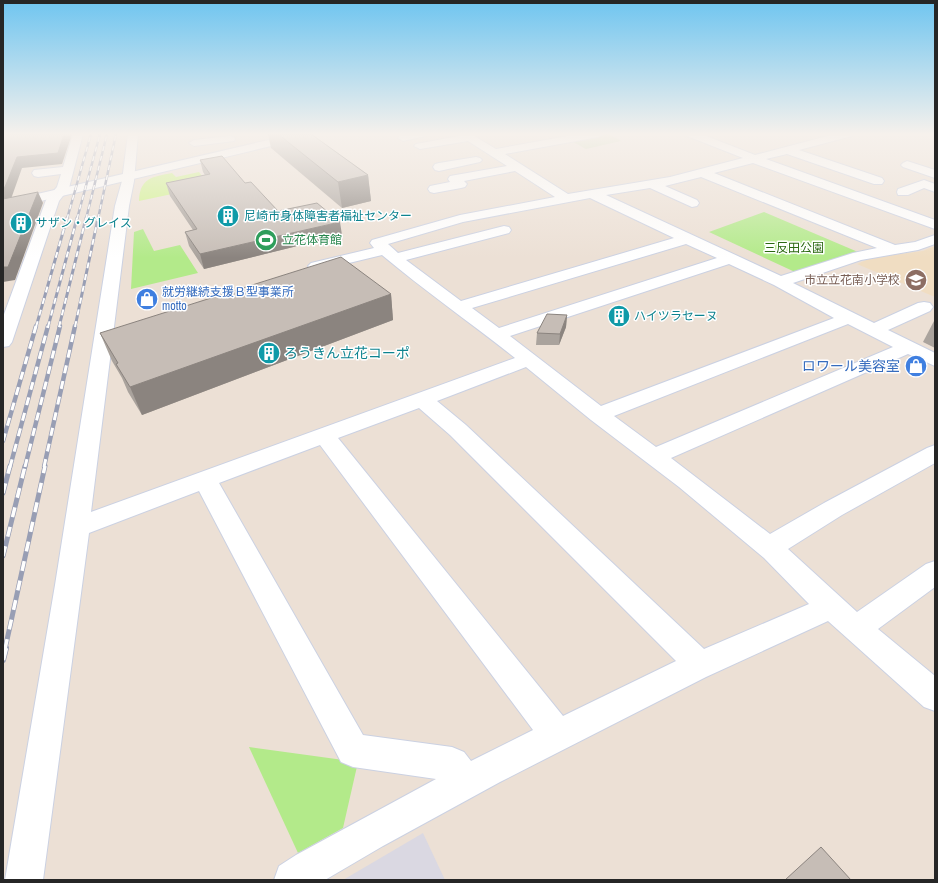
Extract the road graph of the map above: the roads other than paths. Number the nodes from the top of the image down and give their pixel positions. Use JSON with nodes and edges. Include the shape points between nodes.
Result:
{"nodes":[{"id":1,"x":66,"y":175,"type":"edge"},
{"id":2,"x":132,"y":175,"type":"edge"},
{"id":3,"x":474,"y":175,"type":"edge"},
{"id":4,"x":530,"y":175,"type":"edge"},
{"id":5,"x":693,"y":175,"type":"edge"},
{"id":6,"x":708,"y":175,"type":"edge"},
{"id":7,"x":798,"y":175,"type":"edge"},
{"id":8,"x":861,"y":175,"type":"edge"},
{"id":9,"x":129,"y":176,"type":"junction"},
{"id":10,"x":878,"y":181,"type":"dead end"},
{"id":11,"x":653,"y":185,"type":"junction"},
{"id":12,"x":935,"y":188,"type":"edge"},
{"id":13,"x":434,"y":189,"type":"dead end"},
{"id":14,"x":903,"y":192,"type":"dead end"},
{"id":15,"x":59,"y":193,"type":"junction"},
{"id":16,"x":592,"y":194,"type":"junction"},
{"id":17,"x":565,"y":198,"type":"junction"},
{"id":18,"x":692,"y":203,"type":"dead end"},
{"id":19,"x":3,"y":206,"type":"edge"},
{"id":20,"x":935,"y":226,"type":"edge"},
{"id":21,"x":504,"y":230,"type":"dead end"},
{"id":22,"x":686,"y":239,"type":"junction"},
{"id":23,"x":935,"y":239,"type":"edge"},
{"id":24,"x":894,"y":250,"type":"junction"},
{"id":25,"x":390,"y":254,"type":"junction"},
{"id":26,"x":729,"y":259,"type":"junction"},
{"id":27,"x":301,"y":270,"type":"edge"},
{"id":28,"x":780,"y":282,"type":"junction"},
{"id":29,"x":458,"y":307,"type":"junction"},
{"id":30,"x":924,"y":307,"type":"dead end"},
{"id":31,"x":8,"y":313,"type":"edge"},
{"id":32,"x":848,"y":318,"type":"junction"},
{"id":33,"x":874,"y":330,"type":"junction"},
{"id":34,"x":495,"y":335,"type":"junction"},
{"id":35,"x":3,"y":342,"type":"edge"},
{"id":36,"x":908,"y":347,"type":"junction"},
{"id":37,"x":528,"y":360,"type":"junction"},
{"id":38,"x":935,"y":360,"type":"edge"},
{"id":39,"x":422,"y":399,"type":"junction"},
{"id":40,"x":598,"y":415,"type":"junction"},
{"id":41,"x":324,"y":436,"type":"junction"},
{"id":42,"x":935,"y":453,"type":"edge"},
{"id":43,"x":655,"y":456,"type":"junction"},
{"id":44,"x":205,"y":479,"type":"junction"},
{"id":45,"x":77,"y":527,"type":"junction"},
{"id":46,"x":768,"y":548,"type":"junction"},
{"id":47,"x":935,"y":572,"type":"edge"},
{"id":48,"x":831,"y":607,"type":"junction"},
{"id":49,"x":856,"y":628,"type":"junction"},
{"id":50,"x":700,"y":665,"type":"junction"},
{"id":51,"x":935,"y":696,"type":"edge"},
{"id":52,"x":557,"y":735,"type":"junction"},
{"id":53,"x":466,"y":782,"type":"junction"},
{"id":54,"x":24,"y":880,"type":"edge"},
{"id":55,"x":293,"y":880,"type":"edge"}],
"edges":[{"from":1,"to":15,"type":"street"},
{"from":2,"to":9,"type":"street"},
{"from":3,"to":13,"type":"street","via":[[454,179],[461,184]]},
{"from":4,"to":17,"type":"street"},
{"from":5,"to":11,"type":"street"},
{"from":6,"to":24,"type":"street"},
{"from":7,"to":20,"type":"street"},
{"from":8,"to":10,"type":"street"},
{"from":9,"to":15,"type":"street"},
{"from":9,"to":45,"type":"street","via":[[122,206]]},
{"from":11,"to":16,"type":"street"},
{"from":11,"to":18,"type":"street"},
{"from":12,"to":14,"type":"street","via":[[924,184]]},
{"from":15,"to":19,"type":"street"},
{"from":15,"to":31,"type":"street","via":[[53,200]]},
{"from":16,"to":17,"type":"street"},
{"from":16,"to":22,"type":"street"},
{"from":17,"to":25,"type":"street","via":[[460,219],[377,243]]},
{"from":21,"to":25,"type":"street"},
{"from":22,"to":26,"type":"street"},
{"from":22,"to":29,"type":"street"},
{"from":23,"to":24,"type":"street","via":[[918,246]]},
{"from":24,"to":28,"type":"street","via":[[858,256]]},
{"from":25,"to":27,"type":"street"},
{"from":25,"to":29,"type":"street"},
{"from":26,"to":28,"type":"street"},
{"from":26,"to":34,"type":"street"},
{"from":28,"to":32,"type":"street"},
{"from":29,"to":34,"type":"street"},
{"from":30,"to":33,"type":"street"},
{"from":31,"to":35,"type":"street"},
{"from":32,"to":33,"type":"street"},
{"from":32,"to":40,"type":"street"},
{"from":33,"to":36,"type":"street"},
{"from":34,"to":37,"type":"street"},
{"from":36,"to":38,"type":"street"},
{"from":36,"to":43,"type":"street"},
{"from":37,"to":39,"type":"street"},
{"from":37,"to":40,"type":"street"},
{"from":39,"to":41,"type":"street"},
{"from":39,"to":50,"type":"street","via":[[458,430]]},
{"from":40,"to":43,"type":"street"},
{"from":41,"to":44,"type":"street"},
{"from":41,"to":52,"type":"street"},
{"from":42,"to":46,"type":"street"},
{"from":43,"to":46,"type":"street"},
{"from":44,"to":45,"type":"street"},
{"from":44,"to":53,"type":"street","via":[[352,750],[452,764]]},
{"from":45,"to":54,"type":"street"},
{"from":46,"to":48,"type":"street"},
{"from":47,"to":49,"type":"street"},
{"from":48,"to":49,"type":"street"},
{"from":48,"to":50,"type":"street"},
{"from":49,"to":51,"type":"street"},
{"from":50,"to":52,"type":"street"},
{"from":52,"to":53,"type":"street"},
{"from":53,"to":55,"type":"street","via":[[370,833]]}]}
